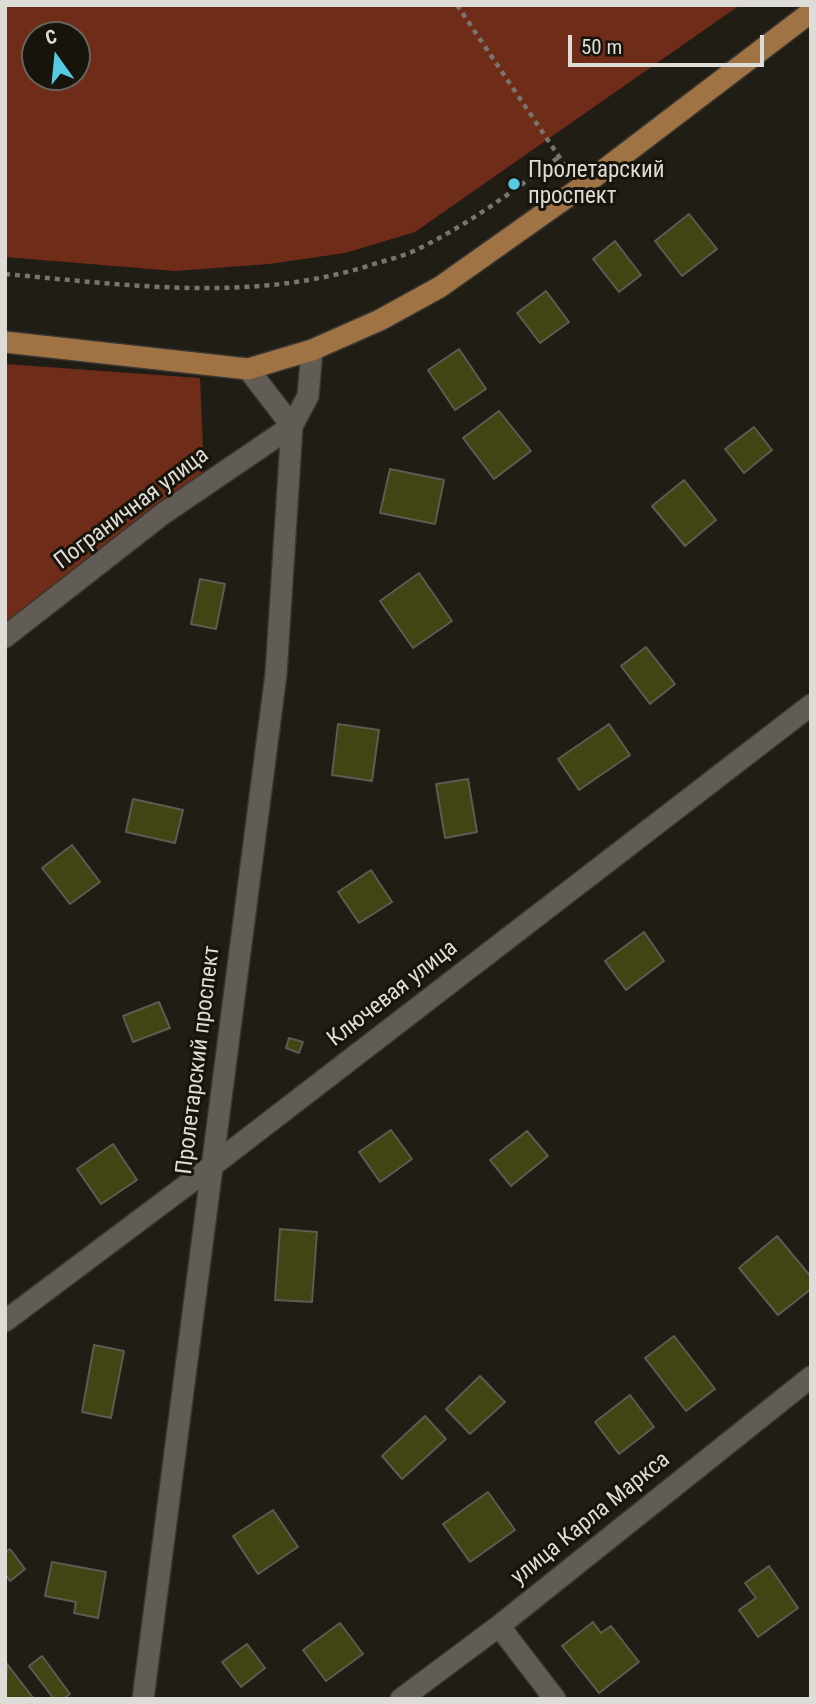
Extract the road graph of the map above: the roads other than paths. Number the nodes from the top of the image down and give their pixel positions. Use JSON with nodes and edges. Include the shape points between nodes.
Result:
{"nodes":[{"id":1,"x":811,"y":12,"type":"edge"},
{"id":2,"x":5,"y":342,"type":"edge"},
{"id":3,"x":312,"y":350,"type":"junction"},
{"id":4,"x":248,"y":369,"type":"junction"},
{"id":5,"x":292,"y":426,"type":"junction"},
{"id":6,"x":5,"y":637,"type":"edge"},
{"id":7,"x":810,"y":706,"type":"edge"},
{"id":8,"x":212,"y":1166,"type":"junction"},
{"id":9,"x":5,"y":1321,"type":"edge"},
{"id":10,"x":811,"y":1377,"type":"edge"},
{"id":11,"x":499,"y":1626,"type":"junction"},
{"id":12,"x":143,"y":1699,"type":"edge"},
{"id":13,"x":401,"y":1699,"type":"edge"},
{"id":14,"x":555,"y":1699,"type":"edge"}],
"edges":[{"from":1,"to":3,"type":"main road","via":[[580,188],[440,287]]},
{"from":2,"to":4,"type":"main road"},
{"from":3,"to":4,"type":"main road"},
{"from":3,"to":5,"type":"street","name":"Пролетарский проспект","via":[[308,396]]},
{"from":4,"to":5,"type":"street"},
{"from":5,"to":6,"type":"street","name":"Пограничная улица","via":[[164,513]]},
{"from":5,"to":8,"type":"street","name":"Пролетарский проспект","via":[[276,674]]},
{"from":7,"to":8,"type":"street","name":"Ключевая улица"},
{"from":8,"to":9,"type":"street","name":"Ключевая улица"},
{"from":8,"to":12,"type":"street","name":"Пролетарский проспект"},
{"from":10,"to":11,"type":"street","name":"улица Карла Маркса"},
{"from":11,"to":13,"type":"street","name":"улица Карла Маркса"},
{"from":11,"to":14,"type":"street"}]}
